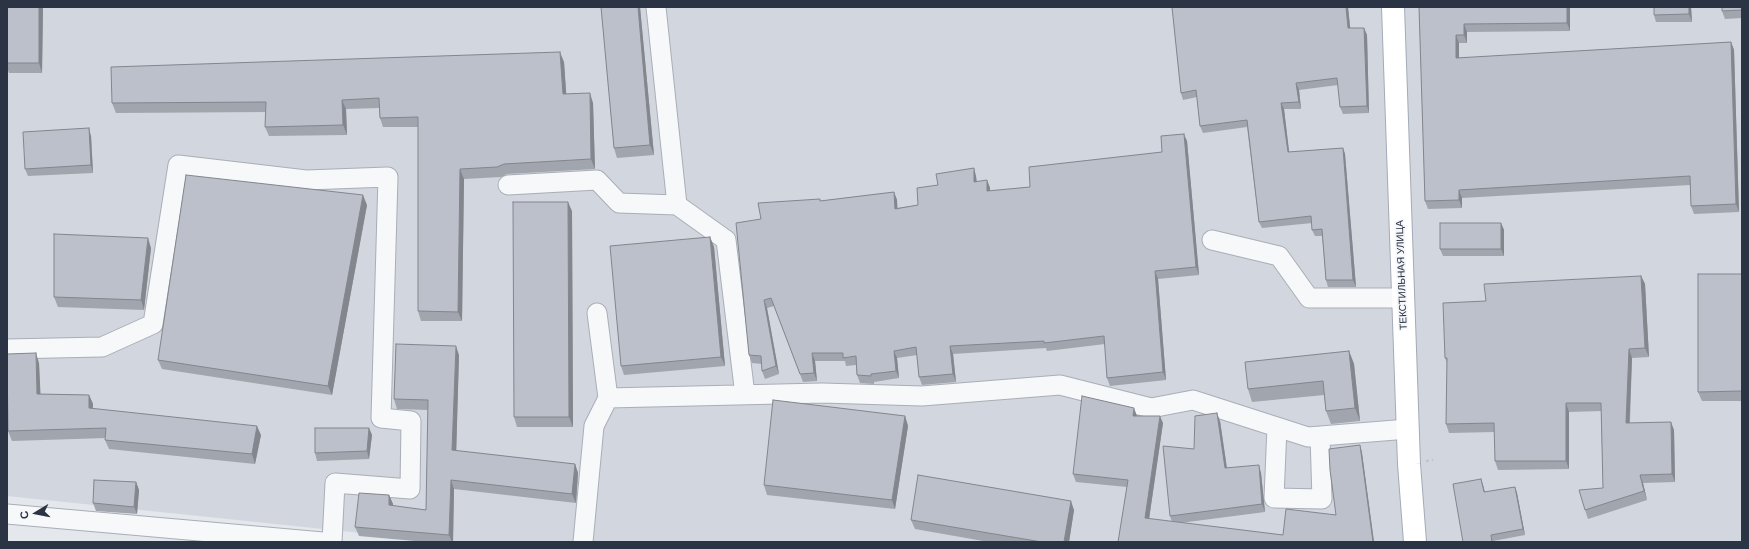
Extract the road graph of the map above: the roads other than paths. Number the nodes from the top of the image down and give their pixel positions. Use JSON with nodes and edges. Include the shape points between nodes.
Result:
{"nodes":[{"id":1,"x":656,"y":7,"type":"edge"},
{"id":2,"x":1393,"y":7,"type":"edge"},
{"id":3,"x":508,"y":185,"type":"dead end"},
{"id":4,"x":677,"y":205,"type":"junction"},
{"id":5,"x":1212,"y":240,"type":"dead end"},
{"id":6,"x":1403,"y":298,"type":"junction"},
{"id":7,"x":597,"y":313,"type":"dead end"},
{"id":8,"x":7,"y":349,"type":"edge"},
{"id":9,"x":745,"y":395,"type":"junction"},
{"id":10,"x":608,"y":398,"type":"junction"},
{"id":11,"x":1277,"y":427,"type":"junction"},
{"id":12,"x":1408,"y":428,"type":"junction"},
{"id":13,"x":1320,"y":436,"type":"junction"},
{"id":14,"x":7,"y":514,"type":"edge"},
{"id":15,"x":323,"y":542,"type":"edge"},
{"id":16,"x":332,"y":542,"type":"edge"},
{"id":17,"x":583,"y":542,"type":"edge"},
{"id":18,"x":1416,"y":542,"type":"edge"}],
"edges":[{"from":1,"to":4,"type":"street"},
{"from":2,"to":6,"type":"main road","name":"ТЕКСТИЛЬНАЯ УЛИЦА"},
{"from":3,"to":4,"type":"street","via":[[597,180],[619,203]]},
{"from":4,"to":9,"type":"street","via":[[726,240]]},
{"from":5,"to":6,"type":"street","via":[[1279,256],[1310,298]]},
{"from":6,"to":12,"type":"main road","name":"ТЕКСТИЛЬНАЯ УЛИЦА"},
{"from":7,"to":10,"type":"street"},
{"from":8,"to":16,"type":"street","via":[[102,347],[153,324],[178,165],[306,180],[388,177],[380,418],[411,421],[410,489],[335,483]]},
{"from":9,"to":10,"type":"street"},
{"from":9,"to":11,"type":"street","via":[[822,393],[922,396],[1060,385],[1151,408],[1194,400]]},
{"from":10,"to":17,"type":"street","via":[[594,426]]},
{"from":11,"to":13,"type":"street","via":[[1308,437]]},
{"from":11,"to":13,"type":"street","via":[[1274,498],[1322,499]]},
{"from":12,"to":13,"type":"street"},
{"from":12,"to":18,"type":"main road","name":"ТЕКСТИЛЬНАЯ УЛИЦА","via":[[1411,502]]},
{"from":14,"to":15,"type":"street"}]}
